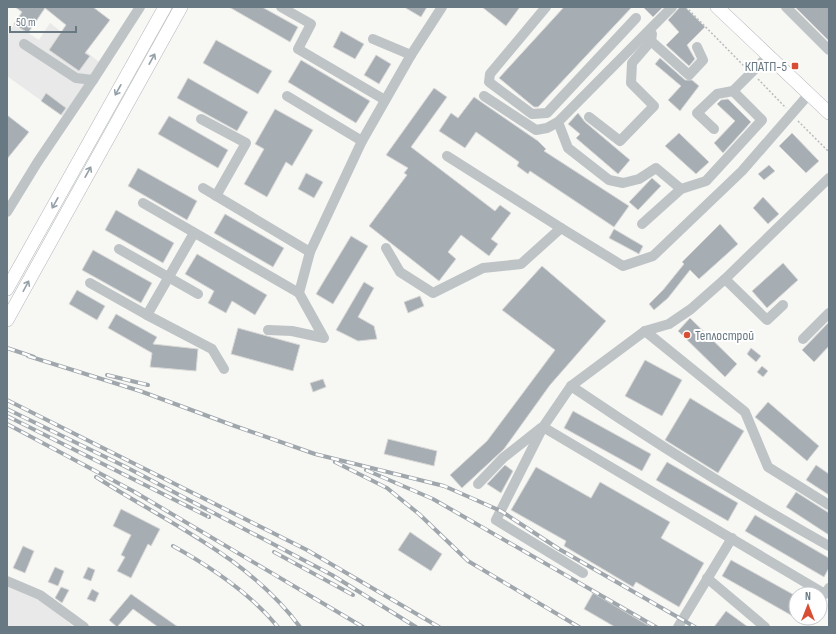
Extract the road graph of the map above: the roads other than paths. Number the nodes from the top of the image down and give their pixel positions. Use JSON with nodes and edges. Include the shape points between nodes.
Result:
{"nodes":[{"id":1,"x":140,"y":7,"type":"edge"},
{"id":2,"x":165,"y":7,"type":"edge"},
{"id":3,"x":181,"y":7,"type":"edge"},
{"id":4,"x":281,"y":7,"type":"edge"},
{"id":5,"x":442,"y":7,"type":"edge"},
{"id":6,"x":546,"y":7,"type":"edge"},
{"id":7,"x":672,"y":7,"type":"edge"},
{"id":8,"x":717,"y":7,"type":"edge"},
{"id":9,"x":786,"y":7,"type":"edge"},
{"id":10,"x":636,"y":18,"type":"dead end"},
{"id":11,"x":653,"y":28,"type":"junction"},
{"id":12,"x":618,"y":36,"type":"junction"},
{"id":13,"x":373,"y":39,"type":"dead end"},
{"id":14,"x":651,"y":41,"type":"junction"},
{"id":15,"x":24,"y":44,"type":"dead end"},
{"id":16,"x":697,"y":47,"type":"dead end"},
{"id":17,"x":632,"y":49,"type":"junction"},
{"id":18,"x":829,"y":50,"type":"edge"},
{"id":19,"x":411,"y":55,"type":"junction"},
{"id":20,"x":768,"y":56,"type":"junction"},
{"id":21,"x":93,"y":80,"type":"junction"},
{"id":22,"x":733,"y":91,"type":"junction"},
{"id":23,"x":809,"y":94,"type":"junction"},
{"id":24,"x":287,"y":96,"type":"dead end"},
{"id":25,"x":484,"y":96,"type":"dead end"},
{"id":26,"x":385,"y":100,"type":"junction"},
{"id":27,"x":829,"y":113,"type":"edge"},
{"id":28,"x":589,"y":117,"type":"dead end"},
{"id":29,"x":201,"y":119,"type":"dead end"},
{"id":30,"x":558,"y":122,"type":"junction"},
{"id":31,"x":714,"y":129,"type":"dead end"},
{"id":32,"x":362,"y":141,"type":"junction"},
{"id":33,"x":447,"y":156,"type":"dead end"},
{"id":34,"x":829,"y":178,"type":"edge"},
{"id":35,"x":203,"y":188,"type":"dead end"},
{"id":36,"x":681,"y":189,"type":"junction"},
{"id":37,"x":216,"y":196,"type":"junction"},
{"id":38,"x":143,"y":203,"type":"dead end"},
{"id":39,"x":7,"y":212,"type":"edge"},
{"id":40,"x":642,"y":224,"type":"dead end"},
{"id":41,"x":561,"y":228,"type":"junction"},
{"id":42,"x":194,"y":233,"type":"junction"},
{"id":43,"x":386,"y":248,"type":"dead end"},
{"id":44,"x":119,"y":249,"type":"dead end"},
{"id":45,"x":310,"y":252,"type":"junction"},
{"id":46,"x":169,"y":276,"type":"junction"},
{"id":47,"x":725,"y":279,"type":"junction"},
{"id":48,"x":90,"y":283,"type":"dead end"},
{"id":49,"x":7,"y":289,"type":"edge"},
{"id":50,"x":299,"y":293,"type":"junction"},
{"id":51,"x":198,"y":294,"type":"dead end"},
{"id":52,"x":782,"y":305,"type":"dead end"},
{"id":53,"x":829,"y":313,"type":"edge"},
{"id":54,"x":148,"y":315,"type":"junction"},
{"id":55,"x":7,"y":320,"type":"edge"},
{"id":56,"x":268,"y":330,"type":"dead end"},
{"id":57,"x":645,"y":331,"type":"junction"},
{"id":58,"x":803,"y":340,"type":"dead end"},
{"id":59,"x":224,"y":369,"type":"dead end"},
{"id":60,"x":570,"y":386,"type":"junction"},
{"id":61,"x":543,"y":427,"type":"junction"},
{"id":62,"x":478,"y":484,"type":"dead end"},
{"id":63,"x":829,"y":505,"type":"edge"},
{"id":64,"x":732,"y":538,"type":"junction"},
{"id":65,"x":829,"y":546,"type":"edge"},
{"id":66,"x":583,"y":573,"type":"dead end"},
{"id":67,"x":707,"y":578,"type":"junction"},
{"id":68,"x":7,"y":581,"type":"edge"},
{"id":69,"x":829,"y":588,"type":"edge"},
{"id":70,"x":84,"y":627,"type":"edge"},
{"id":71,"x":678,"y":627,"type":"edge"},
{"id":72,"x":765,"y":627,"type":"edge"}],
"edges":[{"from":1,"to":21,"type":"lane"},
{"from":2,"to":49,"type":"main road","one_way":true},
{"from":55,"to":3,"type":"main road","one_way":true},
{"from":4,"to":26,"type":"lane","via":[[311,24],[298,49]]},
{"from":5,"to":19,"type":"lane"},
{"from":6,"to":12,"type":"lane","via":[[490,74],[489,82],[532,114],[547,113]]},
{"from":7,"to":11,"type":"lane"},
{"from":8,"to":20,"type":"main road"},
{"from":9,"to":18,"type":"lane"},
{"from":10,"to":12,"type":"lane"},
{"from":11,"to":14,"type":"lane"},
{"from":11,"to":17,"type":"lane"},
{"from":12,"to":17,"type":"lane"},
{"from":13,"to":19,"type":"lane"},
{"from":14,"to":16,"type":"lane","via":[[689,75],[703,60]]},
{"from":14,"to":28,"type":"lane","via":[[632,63],[631,83],[654,106],[620,141]]},
{"from":15,"to":21,"type":"lane","via":[[76,78]]},
{"from":17,"to":30,"type":"lane"},
{"from":19,"to":26,"type":"lane"},
{"from":20,"to":22,"type":"lane"},
{"from":20,"to":23,"type":"main road"},
{"from":21,"to":39,"type":"lane"},
{"from":22,"to":31,"type":"lane","via":[[717,94],[697,113]]},
{"from":22,"to":36,"type":"lane","via":[[762,120],[706,181]]},
{"from":23,"to":27,"type":"main road"},
{"from":23,"to":41,"type":"lane","via":[[742,171],[653,256],[623,266]]},
{"from":24,"to":32,"type":"lane"},
{"from":25,"to":30,"type":"lane","via":[[536,130]]},
{"from":26,"to":32,"type":"lane"},
{"from":29,"to":37,"type":"lane","via":[[246,143]]},
{"from":30,"to":36,"type":"lane","via":[[568,148],[609,180],[623,183],[639,178],[656,168]]},
{"from":32,"to":45,"type":"lane"},
{"from":33,"to":41,"type":"lane"},
{"from":34,"to":47,"type":"lane"},
{"from":35,"to":37,"type":"lane"},
{"from":36,"to":40,"type":"lane"},
{"from":37,"to":45,"type":"lane"},
{"from":38,"to":42,"type":"lane"},
{"from":41,"to":43,"type":"lane","via":[[521,264],[483,268],[433,293],[400,272]]},
{"from":42,"to":46,"type":"lane"},
{"from":42,"to":50,"type":"lane"},
{"from":44,"to":46,"type":"lane"},
{"from":45,"to":50,"type":"lane"},
{"from":46,"to":51,"type":"lane"},
{"from":46,"to":54,"type":"lane"},
{"from":47,"to":52,"type":"lane","via":[[767,320]]},
{"from":47,"to":57,"type":"lane","via":[[691,309],[669,324]]},
{"from":48,"to":54,"type":"lane"},
{"from":50,"to":56,"type":"lane","via":[[324,338],[292,331]]},
{"from":53,"to":58,"type":"lane"},
{"from":54,"to":59,"type":"lane","via":[[212,349]]},
{"from":57,"to":60,"type":"lane"},
{"from":57,"to":63,"type":"lane","via":[[746,412],[768,467]]},
{"from":60,"to":61,"type":"lane"},
{"from":60,"to":65,"type":"lane","via":[[655,443]]},
{"from":61,"to":62,"type":"lane","via":[[502,458]]},
{"from":61,"to":64,"type":"lane"},
{"from":61,"to":66,"type":"lane","via":[[496,520]]},
{"from":64,"to":67,"type":"lane"},
{"from":64,"to":69,"type":"lane","via":[[825,594]]},
{"from":67,"to":71,"type":"lane"},
{"from":67,"to":72,"type":"lane"},
{"from":68,"to":70,"type":"lane","via":[[40,595]]}]}
